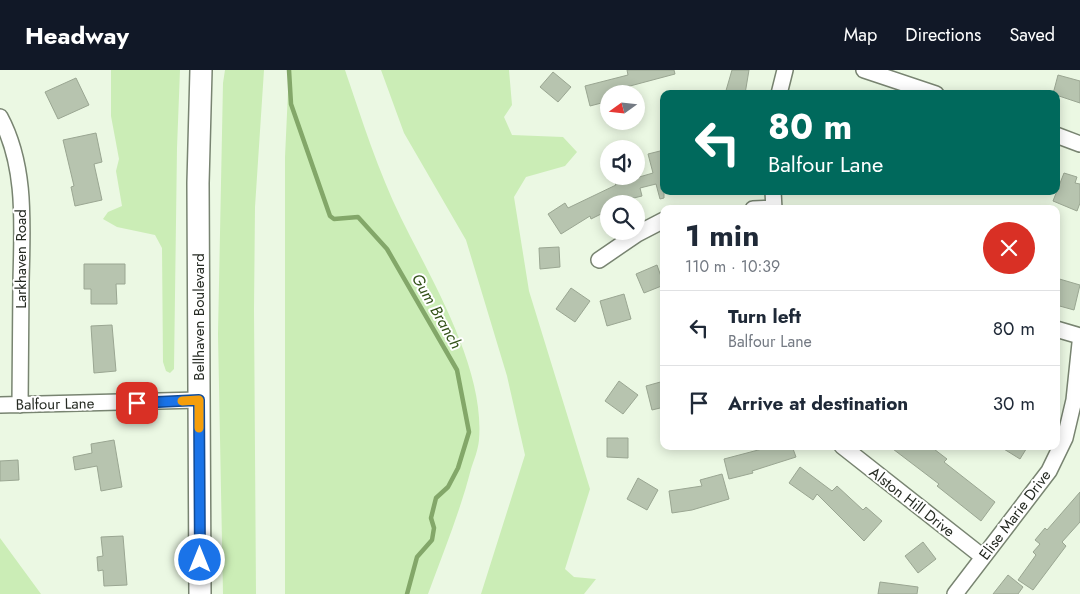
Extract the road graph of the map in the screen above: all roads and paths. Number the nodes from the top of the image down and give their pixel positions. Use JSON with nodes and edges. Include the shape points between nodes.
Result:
{"nodes":[{"id":1,"x":201,"y":70,"type":"edge"},
{"id":2,"x":785,"y":70,"type":"edge"},
{"id":3,"x":864,"y":70,"type":"edge"},
{"id":4,"x":780,"y":90,"type":"edge"},
{"id":5,"x":924,"y":90,"type":"edge"},
{"id":6,"x":0,"y":117,"type":"edge"},
{"id":7,"x":1060,"y":137,"type":"edge"},
{"id":8,"x":1080,"y":144,"type":"edge"},
{"id":9,"x":660,"y":222,"type":"edge"},
{"id":10,"x":599,"y":260,"type":"dead end"},
{"id":11,"x":1060,"y":330,"type":"edge"},
{"id":12,"x":1080,"y":336,"type":"edge"},
{"id":13,"x":1080,"y":343,"type":"edge"},
{"id":14,"x":199,"y":400,"type":"junction"},
{"id":15,"x":0,"y":405,"type":"edge"},
{"id":16,"x":20,"y":405,"type":"junction"},
{"id":17,"x":1060,"y":448,"type":"edge"},
{"id":18,"x":847,"y":450,"type":"edge"},
{"id":19,"x":1059,"y":450,"type":"edge"},
{"id":20,"x":983,"y":557,"type":"junction"},
{"id":21,"x":200,"y":594,"type":"edge"},
{"id":22,"x":955,"y":594,"type":"edge"}],
"edges":[{"from":1,"to":14,"type":"main road","name":"Bellhaven Boulevard"},
{"from":2,"to":4,"type":"street"},
{"from":3,"to":5,"type":"street"},
{"from":6,"to":16,"type":"street","name":"Larkhaven Road","via":[[12,143],[20,186]]},
{"from":7,"to":8,"type":"street"},
{"from":9,"to":10,"type":"street","via":[[636,234]]},
{"from":11,"to":12,"type":"street"},
{"from":13,"to":17,"type":"street","name":"Elise Marie Drive","via":[[1074,400]]},
{"from":14,"to":16,"type":"street","name":"Balfour Lane"},
{"from":14,"to":21,"type":"main road","name":"Bellhaven Boulevard"},
{"from":15,"to":16,"type":"street","name":"Balfour Lane"},
{"from":18,"to":20,"type":"street","name":"Alston Hill Drive"},
{"from":19,"to":20,"type":"street","name":"Elise Marie Drive","via":[[1049,471]]},
{"from":20,"to":22,"type":"street","name":"Elise Marie Drive"}]}
